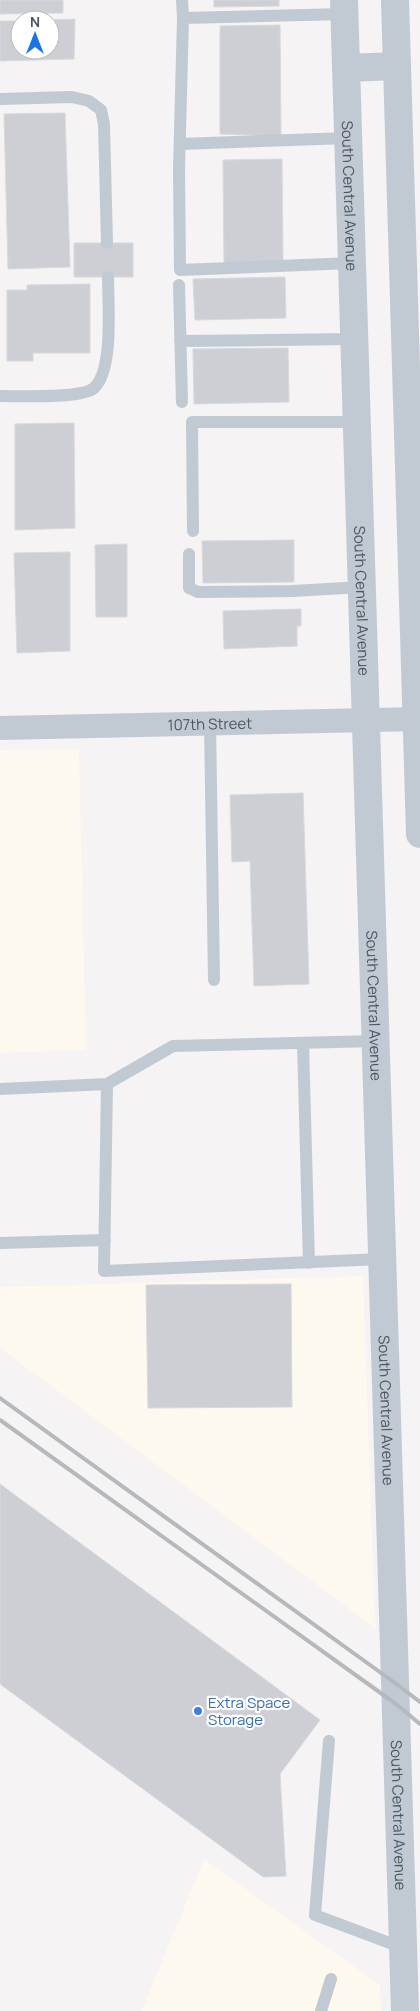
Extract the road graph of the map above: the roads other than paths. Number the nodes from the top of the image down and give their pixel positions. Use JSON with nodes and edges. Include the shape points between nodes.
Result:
{"nodes":[{"id":1,"x":182,"y":0,"type":"edge"},
{"id":2,"x":395,"y":0,"type":"edge"},
{"id":3,"x":344,"y":7,"type":"edge"},
{"id":4,"x":183,"y":18,"type":"junction"},
{"id":5,"x":397,"y":66,"type":"junction"},
{"id":6,"x":346,"y":68,"type":"junction"},
{"id":7,"x":0,"y":99,"type":"edge"},
{"id":8,"x":348,"y":138,"type":"junction"},
{"id":9,"x":180,"y":144,"type":"junction"},
{"id":10,"x":107,"y":243,"type":"dead end"},
{"id":11,"x":352,"y":263,"type":"junction"},
{"id":12,"x":108,"y":277,"type":"dead end"},
{"id":13,"x":179,"y":285,"type":"dead end"},
{"id":14,"x":354,"y":339,"type":"junction"},
{"id":15,"x":180,"y":341,"type":"junction"},
{"id":16,"x":0,"y":396,"type":"edge"},
{"id":17,"x":182,"y":402,"type":"dead end"},
{"id":18,"x":357,"y":422,"type":"junction"},
{"id":19,"x":193,"y":531,"type":"dead end"},
{"id":20,"x":190,"y":554,"type":"dead end"},
{"id":21,"x":362,"y":587,"type":"junction"},
{"id":22,"x":418,"y":719,"type":"edge"},
{"id":23,"x":365,"y":720,"type":"junction"},
{"id":24,"x":210,"y":723,"type":"junction"},
{"id":25,"x":0,"y":728,"type":"edge"},
{"id":26,"x":420,"y":834,"type":"edge"},
{"id":27,"x":214,"y":980,"type":"dead end"},
{"id":28,"x":376,"y":1041,"type":"junction"},
{"id":29,"x":303,"y":1043,"type":"junction"},
{"id":30,"x":107,"y":1084,"type":"junction"},
{"id":31,"x":0,"y":1089,"type":"edge"},
{"id":32,"x":105,"y":1240,"type":"junction"},
{"id":33,"x":0,"y":1243,"type":"edge"},
{"id":34,"x":382,"y":1259,"type":"junction"},
{"id":35,"x":309,"y":1263,"type":"junction"},
{"id":36,"x":329,"y":1741,"type":"dead end"},
{"id":37,"x":403,"y":1948,"type":"junction"},
{"id":38,"x":331,"y":1979,"type":"dead end"},
{"id":39,"x":321,"y":2011,"type":"edge"},
{"id":40,"x":405,"y":2011,"type":"edge"}],
"edges":[{"from":1,"to":4,"type":"lane"},
{"from":2,"to":5,"type":"street"},
{"from":3,"to":4,"type":"lane"},
{"from":3,"to":6,"type":"street","name":"South Central Avenue"},
{"from":4,"to":9,"type":"lane"},
{"from":5,"to":6,"type":"street"},
{"from":5,"to":22,"type":"street"},
{"from":6,"to":8,"type":"street","name":"South Central Avenue"},
{"from":7,"to":10,"type":"lane","via":[[72,97],[89,101],[101,110]]},
{"from":8,"to":9,"type":"lane"},
{"from":8,"to":11,"type":"street","name":"South Central Avenue"},
{"from":9,"to":11,"type":"lane","via":[[180,270]]},
{"from":11,"to":14,"type":"street","name":"South Central Avenue"},
{"from":12,"to":16,"type":"lane","via":[[108,355],[104,375],[94,389],[76,395]]},
{"from":13,"to":15,"type":"lane"},
{"from":14,"to":15,"type":"lane"},
{"from":14,"to":18,"type":"street","name":"South Central Avenue"},
{"from":15,"to":17,"type":"lane"},
{"from":18,"to":19,"type":"lane","via":[[192,422]]},
{"from":18,"to":21,"type":"street","name":"South Central Avenue"},
{"from":20,"to":21,"type":"lane","via":[[189,588],[198,592]]},
{"from":21,"to":23,"type":"street","name":"South Central Avenue"},
{"from":22,"to":23,"type":"street","name":"107th Street"},
{"from":22,"to":26,"type":"street"},
{"from":23,"to":24,"type":"street","name":"107th Street"},
{"from":23,"to":28,"type":"street","name":"South Central Avenue"},
{"from":24,"to":25,"type":"street","name":"107th Street"},
{"from":24,"to":27,"type":"lane"},
{"from":28,"to":29,"type":"lane"},
{"from":28,"to":34,"type":"street","name":"South Central Avenue"},
{"from":29,"to":30,"type":"lane","via":[[173,1046]]},
{"from":29,"to":35,"type":"lane"},
{"from":30,"to":31,"type":"lane"},
{"from":30,"to":32,"type":"lane"},
{"from":32,"to":33,"type":"lane"},
{"from":32,"to":35,"type":"lane","via":[[104,1271]]},
{"from":34,"to":35,"type":"lane"},
{"from":34,"to":37,"type":"street","name":"South Central Avenue"},
{"from":36,"to":37,"type":"lane","via":[[315,1915]]},
{"from":37,"to":40,"type":"street","name":"South Central Avenue"},
{"from":38,"to":39,"type":"lane"}]}
